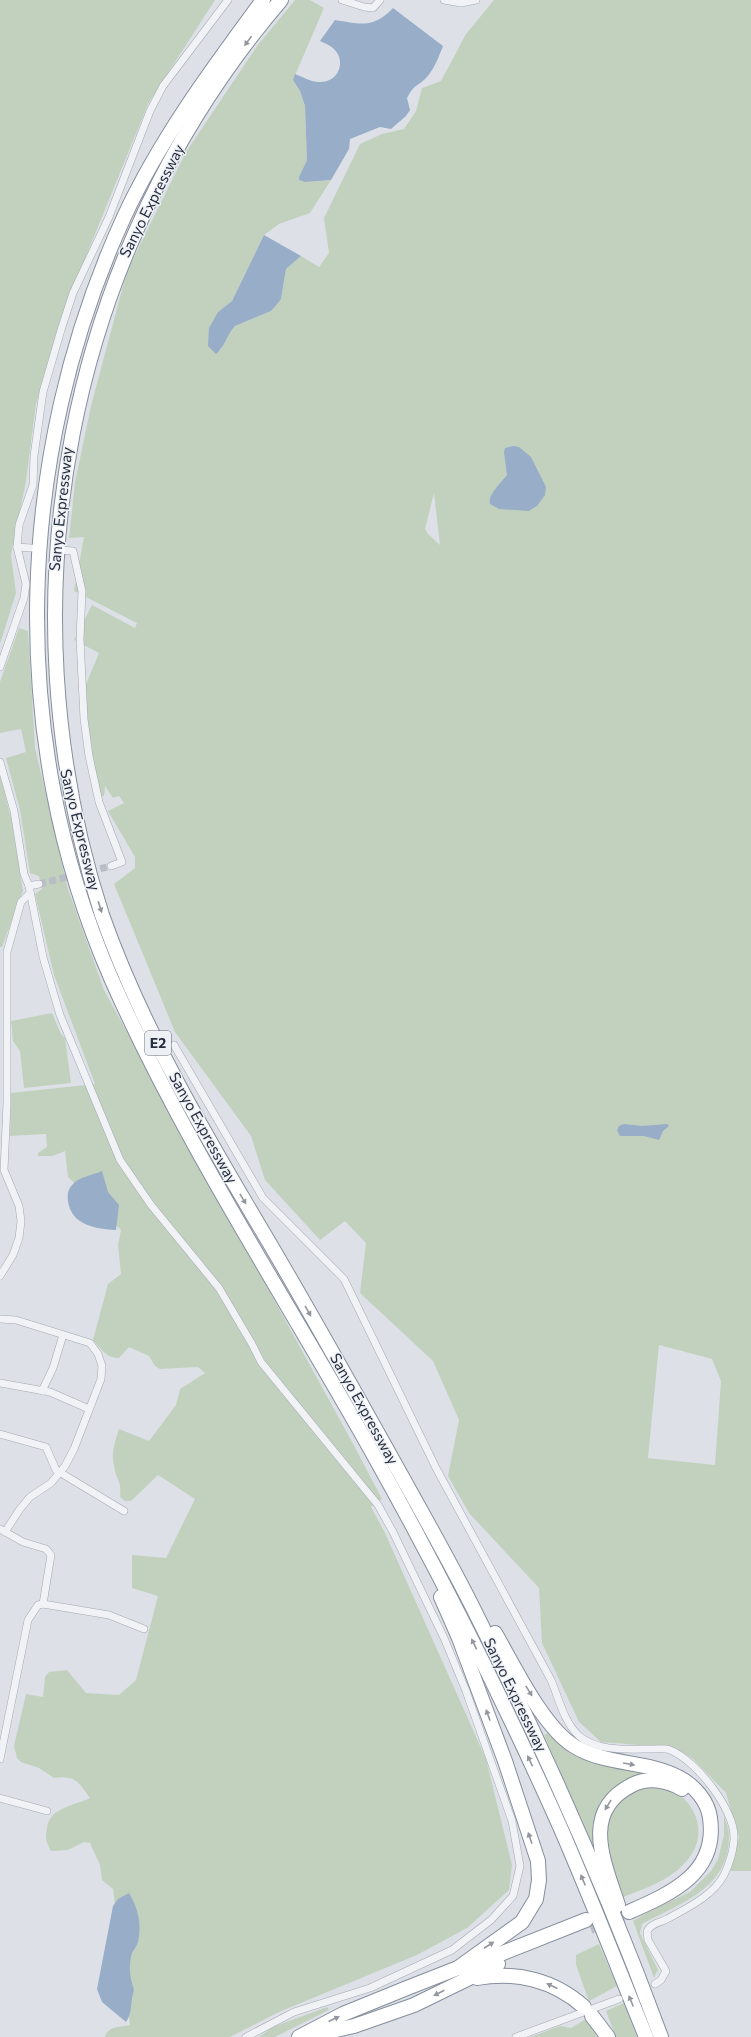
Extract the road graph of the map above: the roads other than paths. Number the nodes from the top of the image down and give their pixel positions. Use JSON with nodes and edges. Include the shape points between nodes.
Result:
{"nodes":[{"id":1,"x":228,"y":0,"type":"edge"},
{"id":2,"x":263,"y":0,"type":"edge"},
{"id":3,"x":281,"y":0,"type":"edge"},
{"id":4,"x":342,"y":0,"type":"edge"},
{"id":5,"x":380,"y":0,"type":"edge"},
{"id":6,"x":444,"y":0,"type":"edge"},
{"id":7,"x":476,"y":0,"type":"edge"},
{"id":8,"x":17,"y":547,"type":"junction"},
{"id":9,"x":31,"y":548,"type":"dead end"},
{"id":10,"x":60,"y":550,"type":"dead end"},
{"id":11,"x":0,"y":667,"type":"edge"},
{"id":12,"x":0,"y":762,"type":"edge"},
{"id":13,"x":111,"y":866,"type":"tunnel mouth"},
{"id":14,"x":39,"y":884,"type":"tunnel mouth"},
{"id":15,"x":29,"y":889,"type":"junction"},
{"id":16,"x":174,"y":1046,"type":"dead end"},
{"id":17,"x":0,"y":1276,"type":"edge"},
{"id":18,"x":0,"y":1319,"type":"edge"},
{"id":19,"x":63,"y":1335,"type":"junction"},
{"id":20,"x":0,"y":1383,"type":"edge"},
{"id":21,"x":42,"y":1391,"type":"junction"},
{"id":22,"x":89,"y":1409,"type":"junction"},
{"id":23,"x":0,"y":1434,"type":"edge"},
{"id":24,"x":59,"y":1472,"type":"junction"},
{"id":25,"x":409,"y":1489,"type":"junction"},
{"id":26,"x":124,"y":1511,"type":"dead end"},
{"id":27,"x":2,"y":1530,"type":"edge"},
{"id":28,"x":432,"y":1561,"type":"junction"},
{"id":29,"x":43,"y":1604,"type":"junction"},
{"id":30,"x":144,"y":1629,"type":"dead end"},
{"id":31,"x":0,"y":1760,"type":"edge"},
{"id":32,"x":0,"y":1798,"type":"edge"},
{"id":33,"x":47,"y":1810,"type":"dead end"},
{"id":34,"x":588,"y":1924,"type":"tunnel mouth"},
{"id":35,"x":634,"y":1967,"type":"junction"},
{"id":36,"x":460,"y":1975,"type":"junction"},
{"id":37,"x":655,"y":1984,"type":"dead end"},
{"id":38,"x":619,"y":1999,"type":"dead end"},
{"id":39,"x":354,"y":2026,"type":"junction"},
{"id":40,"x":246,"y":2037,"type":"edge"},
{"id":41,"x":299,"y":2037,"type":"edge"},
{"id":42,"x":318,"y":2037,"type":"edge"},
{"id":43,"x":338,"y":2037,"type":"edge"},
{"id":44,"x":516,"y":2037,"type":"edge"},
{"id":45,"x":608,"y":2037,"type":"edge"},
{"id":46,"x":646,"y":2037,"type":"edge"},
{"id":47,"x":661,"y":2037,"type":"edge"}],
"edges":[{"from":1,"to":8,"type":"street","via":[[163,86],[150,111],[109,217],[73,293],[43,392],[34,456],[33,485],[20,525]]},
{"from":2,"to":28,"type":"highway","name":"Sanyo Expressway","number":"E2","via":[[213,67],[153,163],[127,212],[88,304],[61,405],[43,507],[36,606],[40,701],[55,798],[71,864],[112,980],[199,1154],[346,1405]]},
{"from":3,"to":25,"type":"highway","name":"Sanyo Expressway","number":"E2","one_way":true,"via":[[224,74],[164,171],[119,265],[89,352],[72,421],[58,509],[52,605],[55,699],[70,794],[85,861],[102,916],[123,969],[174,1077],[211,1146]]},
{"from":4,"to":5,"type":"street","via":[[373,8]]},
{"from":6,"to":7,"type":"street","via":[[461,3]]},
{"from":8,"to":9,"type":"street"},
{"from":8,"to":11,"type":"street","via":[[26,584],[24,598]]},
{"from":10,"to":13,"type":"street","via":[[73,551],[82,591],[80,624],[84,719],[99,802],[122,862]]},
{"from":12,"to":15,"type":"street","via":[[14,811],[24,874]]},
{"from":14,"to":15,"type":"street"},
{"from":15,"to":17,"type":"street","via":[[21,902],[8,952],[4,1170],[19,1206],[21,1221],[13,1255]]},
{"from":15,"to":40,"type":"street","via":[[43,957],[60,1015],[120,1160],[151,1205],[219,1288],[261,1362],[378,1505],[444,1638],[466,1691],[512,1821],[520,1866],[513,1896],[491,1920],[464,1942],[370,1988],[294,2012]]},
{"from":16,"to":37,"type":"street","via":[[264,1198],[344,1279],[436,1468],[551,1680],[562,1712],[579,1736],[600,1747],[669,1750],[686,1760],[714,1790],[729,1816],[734,1837],[723,1876],[712,1890],[692,1905],[651,1925],[647,1931],[648,1940],[666,1971],[662,1980]]},
{"from":18,"to":19,"type":"street","via":[[16,1320]]},
{"from":19,"to":21,"type":"street","via":[[53,1368]]},
{"from":19,"to":22,"type":"street","via":[[90,1343],[98,1354],[102,1366],[101,1379]]},
{"from":20,"to":21,"type":"street"},
{"from":21,"to":22,"type":"street"},
{"from":22,"to":24,"type":"street","via":[[74,1449]]},
{"from":23,"to":24,"type":"street","via":[[46,1447]]},
{"from":24,"to":26,"type":"street"},
{"from":24,"to":27,"type":"street","via":[[51,1483],[30,1497]]},
{"from":25,"to":35,"type":"highway","name":"Sanyo Expressway","number":"E2","via":[[474,1610],[525,1713]]},
{"from":25,"to":35,"type":"highway","one_way":true,"via":[[542,1711],[561,1735],[574,1746],[593,1756],[660,1770],[678,1777],[690,1784],[710,1813],[712,1834],[707,1856],[688,1880],[666,1895],[627,1908],[660,1890],[693,1863],[704,1837],[704,1820],[691,1797],[681,1789],[670,1783],[650,1780],[624,1789],[612,1798],[602,1815],[599,1836],[603,1859]]},
{"from":27,"to":29,"type":"street","via":[[23,1542],[46,1549],[50,1555]]},
{"from":36,"to":28,"type":"highway","one_way":true,"via":[[529,1913],[536,1899],[538,1861],[505,1761],[439,1591]]},
{"from":46,"to":28,"type":"highway","name":"Sanyo Expressway","number":"E2","one_way":true,"via":[[560,1826],[465,1624]]},
{"from":29,"to":30,"type":"street","via":[[109,1615]]},
{"from":29,"to":31,"type":"street","via":[[38,1605],[28,1620]]},
{"from":32,"to":33,"type":"street"},
{"from":34,"to":36,"type":"highway","via":[[485,1960]]},
{"from":35,"to":47,"type":"highway","name":"Sanyo Expressway","number":"E2"},
{"from":36,"to":39,"type":"highway","one_way":true,"via":[[414,2006]]},
{"from":41,"to":36,"type":"highway","one_way":true,"via":[[343,2014]]},
{"from":45,"to":36,"type":"highway","one_way":true,"via":[[588,2012],[562,1991],[529,1977]]},
{"from":38,"to":44,"type":"street"},
{"from":39,"to":42,"type":"highway","via":[[327,2032]]},
{"from":39,"to":43,"type":"highway"}]}
